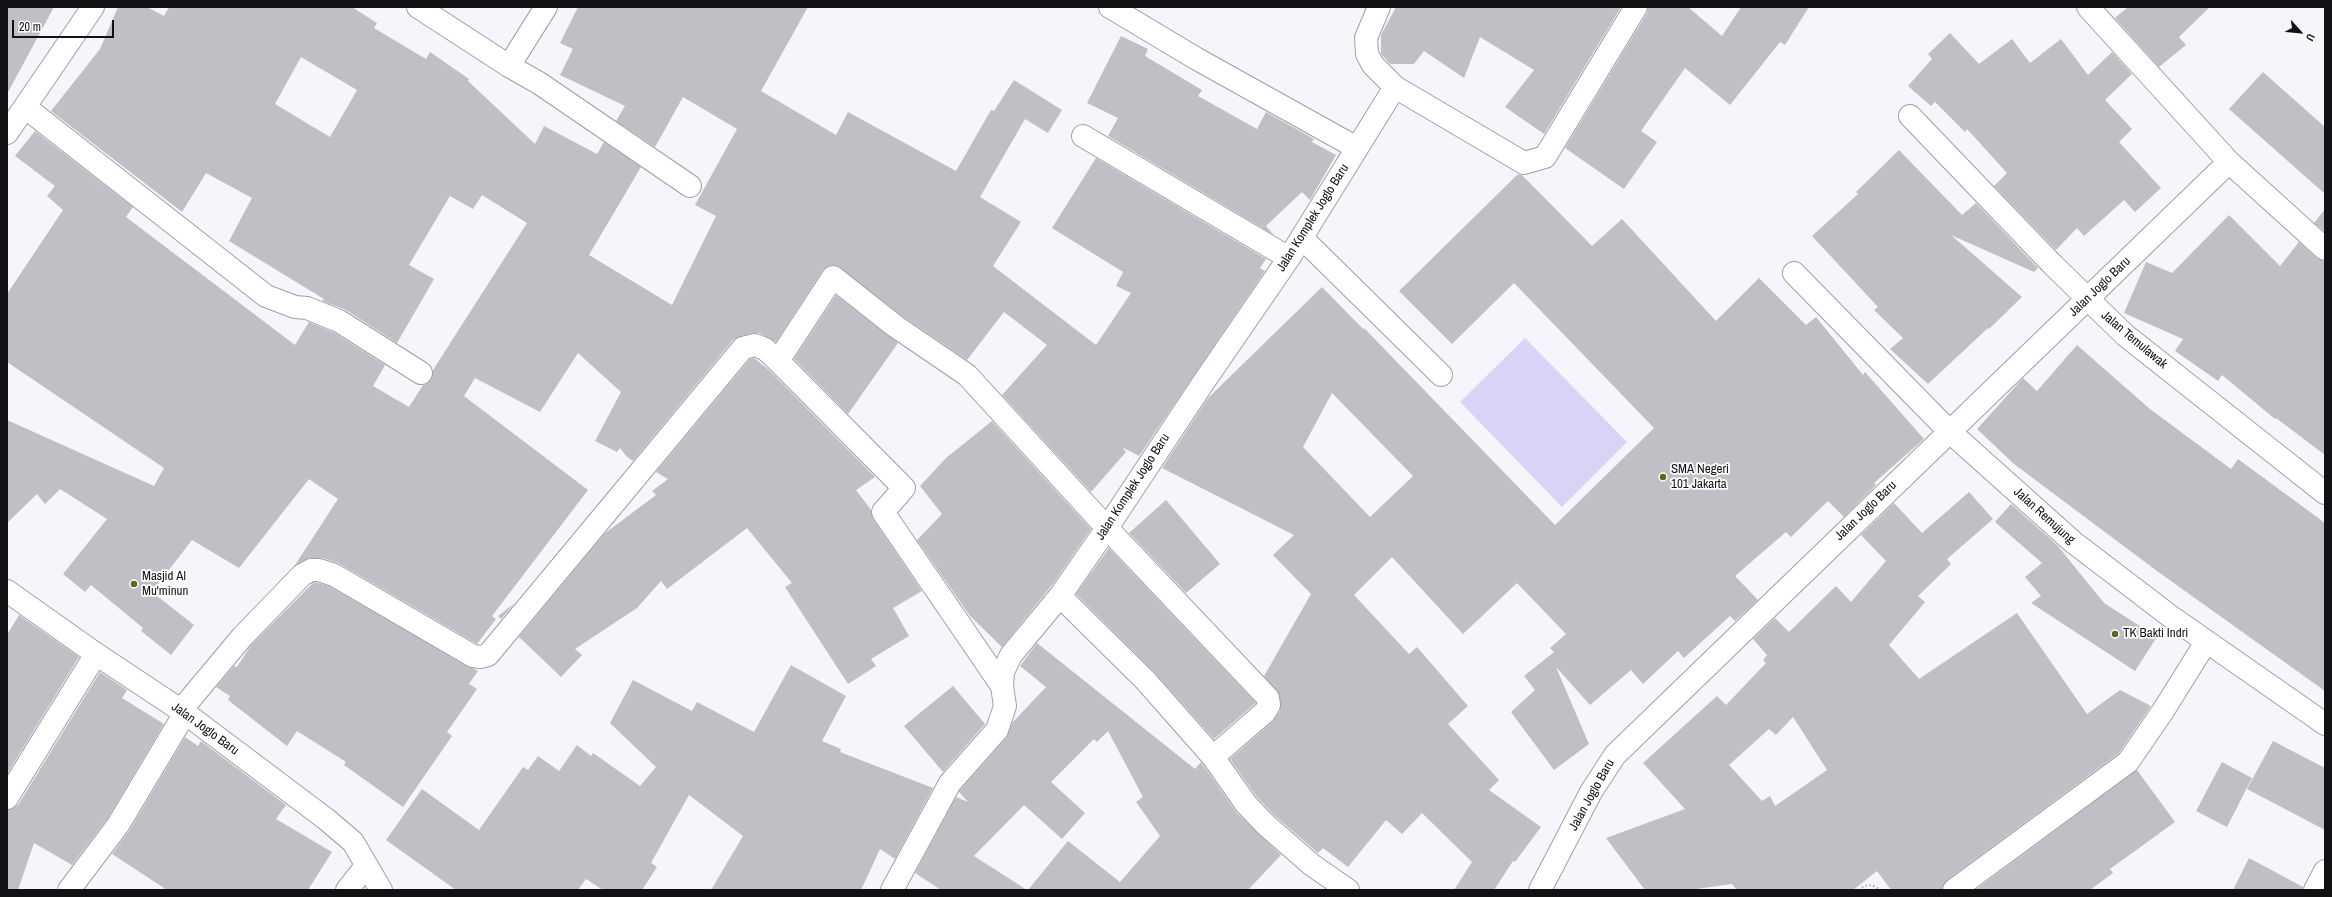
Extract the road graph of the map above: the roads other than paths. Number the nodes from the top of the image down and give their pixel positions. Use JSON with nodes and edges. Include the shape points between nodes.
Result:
{"nodes":[{"id":1,"x":93,"y":7,"type":"edge"},
{"id":2,"x":418,"y":7,"type":"edge"},
{"id":3,"x":546,"y":7,"type":"edge"},
{"id":4,"x":1110,"y":7,"type":"edge"},
{"id":5,"x":1379,"y":7,"type":"edge"},
{"id":6,"x":1636,"y":7,"type":"edge"},
{"id":7,"x":2088,"y":7,"type":"edge"},
{"id":8,"x":509,"y":66,"type":"junction"},
{"id":9,"x":1395,"y":87,"type":"junction"},
{"id":10,"x":25,"y":107,"type":"junction"},
{"id":11,"x":1910,"y":116,"type":"dead end"},
{"id":12,"x":7,"y":133,"type":"edge"},
{"id":13,"x":1083,"y":136,"type":"dead end"},
{"id":14,"x":1357,"y":148,"type":"junction"},
{"id":15,"x":2229,"y":162,"type":"junction"},
{"id":16,"x":690,"y":186,"type":"dead end"},
{"id":17,"x":1302,"y":238,"type":"junction"},
{"id":18,"x":2325,"y":249,"type":"edge"},
{"id":19,"x":1289,"y":258,"type":"junction"},
{"id":20,"x":1794,"y":273,"type":"dead end"},
{"id":21,"x":2087,"y":300,"type":"junction"},
{"id":22,"x":778,"y":361,"type":"junction"},
{"id":23,"x":421,"y":373,"type":"dead end"},
{"id":24,"x":1441,"y":375,"type":"dead end"},
{"id":25,"x":1949,"y":431,"type":"junction"},
{"id":26,"x":2325,"y":493,"type":"edge"},
{"id":27,"x":1107,"y":528,"type":"junction"},
{"id":28,"x":7,"y":591,"type":"edge"},
{"id":29,"x":1060,"y":596,"type":"junction"},
{"id":30,"x":2206,"y":642,"type":"junction"},
{"id":31,"x":96,"y":654,"type":"junction"},
{"id":32,"x":1002,"y":686,"type":"junction"},
{"id":33,"x":183,"y":712,"type":"junction"},
{"id":34,"x":2325,"y":724,"type":"edge"},
{"id":35,"x":1213,"y":757,"type":"junction"},
{"id":36,"x":7,"y":798,"type":"edge"},
{"id":37,"x":366,"y":866,"type":"junction"},
{"id":38,"x":2325,"y":871,"type":"edge"},
{"id":39,"x":76,"y":885,"type":"edge"},
{"id":40,"x":1544,"y":888,"type":"edge"},
{"id":41,"x":347,"y":890,"type":"edge"},
{"id":42,"x":381,"y":890,"type":"edge"},
{"id":43,"x":892,"y":890,"type":"edge"},
{"id":44,"x":1348,"y":890,"type":"edge"},
{"id":45,"x":1954,"y":890,"type":"edge"},
{"id":46,"x":2315,"y":890,"type":"edge"}],
"edges":[{"from":1,"to":10,"type":"street"},
{"from":2,"to":8,"type":"street"},
{"from":3,"to":8,"type":"street"},
{"from":4,"to":14,"type":"street","via":[[1197,60]]},
{"from":5,"to":9,"type":"street","via":[[1366,38],[1368,54],[1373,65]]},
{"from":6,"to":9,"type":"street","via":[[1545,157],[1535,161],[1524,163]]},
{"from":7,"to":15,"type":"street"},
{"from":8,"to":16,"type":"street","via":[[539,83]]},
{"from":9,"to":14,"type":"street","name":"Jalan Komplek Joglo Baru"},
{"from":10,"to":12,"type":"street"},
{"from":10,"to":23,"type":"street","via":[[266,296],[339,321]]},
{"from":11,"to":21,"type":"street","name":"Jalan Temulawak"},
{"from":13,"to":19,"type":"street"},
{"from":14,"to":17,"type":"street","name":"Jalan Komplek Joglo Baru"},
{"from":15,"to":18,"type":"street"},
{"from":15,"to":21,"type":"street","name":"Jalan Joglo Baru"},
{"from":17,"to":19,"type":"street","name":"Jalan Komplek Joglo Baru"},
{"from":17,"to":24,"type":"street"},
{"from":19,"to":27,"type":"street","name":"Jalan Komplek Joglo Baru"},
{"from":20,"to":25,"type":"street","name":"Jalan Remujung"},
{"from":21,"to":25,"type":"street","name":"Jalan Joglo Baru"},
{"from":21,"to":26,"type":"street","name":"Jalan Temulawak","via":[[2125,335]]},
{"from":22,"to":27,"type":"street","via":[[833,277],[895,326],[967,375]]},
{"from":22,"to":32,"type":"street","via":[[904,488],[883,512]]},
{"from":22,"to":33,"type":"street","via":[[765,349],[755,345],[743,348],[488,655],[473,656],[334,574],[311,570],[302,575],[242,637]]},
{"from":25,"to":30,"type":"street","name":"Jalan Remujung","via":[[2073,542]]},
{"from":25,"to":40,"type":"street","name":"Jalan Joglo Baru","via":[[1615,755],[1591,792]]},
{"from":27,"to":29,"type":"street","name":"Jalan Komplek Joglo Baru"},
{"from":27,"to":35,"type":"street","via":[[1268,698],[1269,705],[1265,712]]},
{"from":28,"to":31,"type":"street","name":"Jalan Joglo Baru"},
{"from":29,"to":32,"type":"street","name":"Jalan Komplek Joglo Baru","via":[[1011,655],[1003,672]]},
{"from":29,"to":35,"type":"street","via":[[1146,681]]},
{"from":30,"to":34,"type":"street","name":"Jalan Remujung"},
{"from":30,"to":45,"type":"street","via":[[2128,762]]},
{"from":31,"to":33,"type":"street","name":"Jalan Joglo Baru"},
{"from":31,"to":36,"type":"street"},
{"from":32,"to":43,"type":"street","name":"Jalan Komplek Joglo Baru","via":[[1005,706],[997,730],[950,783]]},
{"from":33,"to":37,"type":"street","name":"Jalan Joglo Baru","via":[[326,819],[353,842]]},
{"from":33,"to":39,"type":"street","via":[[118,825]]},
{"from":35,"to":44,"type":"street","via":[[1246,804],[1266,825]]},
{"from":37,"to":41,"type":"street"},
{"from":37,"to":42,"type":"street","name":"Jalan Joglo Baru"},
{"from":38,"to":46,"type":"street"}]}
